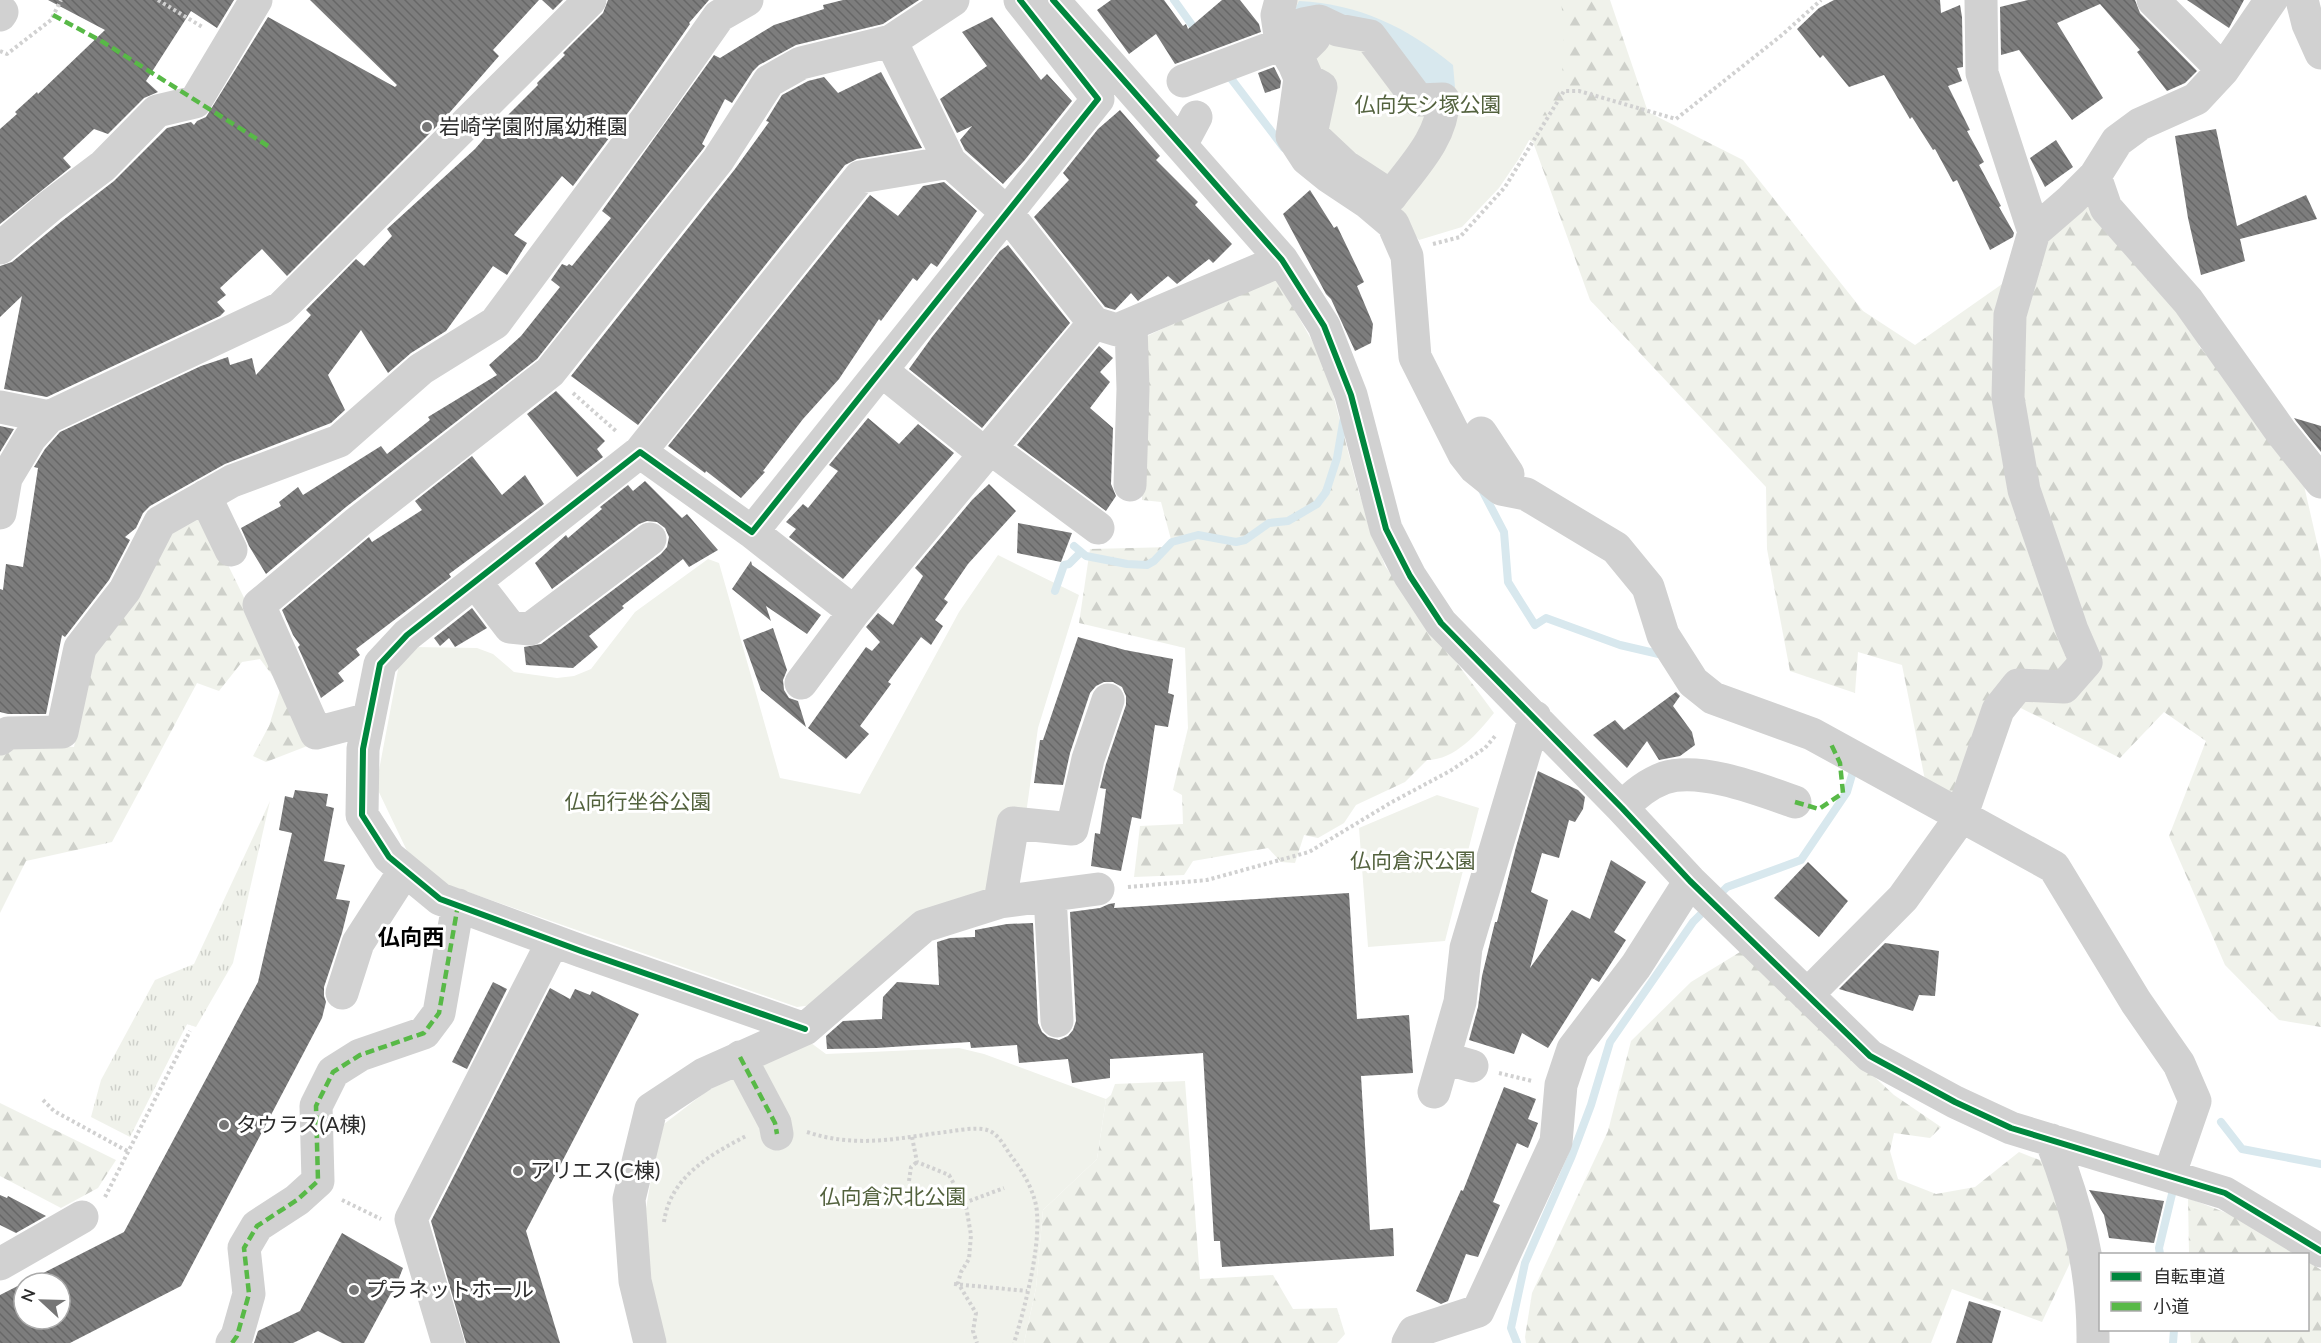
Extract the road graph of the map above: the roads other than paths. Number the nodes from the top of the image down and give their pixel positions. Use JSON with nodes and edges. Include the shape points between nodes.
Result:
{"nodes":[{"id":1,"x":256,"y":0,"type":"edge"},
{"id":2,"x":590,"y":0,"type":"edge"},
{"id":3,"x":747,"y":0,"type":"edge"},
{"id":4,"x":953,"y":0,"type":"edge"},
{"id":5,"x":1020,"y":0,"type":"edge"},
{"id":6,"x":1053,"y":0,"type":"edge"},
{"id":7,"x":1281,"y":0,"type":"edge"},
{"id":8,"x":1981,"y":0,"type":"edge"},
{"id":9,"x":2152,"y":0,"type":"edge"},
{"id":10,"x":2271,"y":0,"type":"edge"},
{"id":11,"x":2302,"y":0,"type":"edge"},
{"id":12,"x":891,"y":41,"type":"junction"},
{"id":13,"x":1282,"y":44,"type":"junction"},
{"id":14,"x":2321,"y":53,"type":"edge"},
{"id":15,"x":2223,"y":70,"type":"junction"},
{"id":16,"x":1183,"y":81,"type":"dead end"},
{"id":17,"x":1443,"y":111,"type":"joint"},
{"id":18,"x":1196,"y":117,"type":"dead end"},
{"id":19,"x":1181,"y":145,"type":"junction"},
{"id":20,"x":950,"y":162,"type":"junction"},
{"id":21,"x":2095,"y":176,"type":"junction"},
{"id":22,"x":1006,"y":212,"type":"junction"},
{"id":23,"x":2034,"y":232,"type":"junction"},
{"id":24,"x":0,"y":248,"type":"edge"},
{"id":25,"x":1282,"y":260,"type":"junction"},
{"id":26,"x":1094,"y":323,"type":"junction"},
{"id":27,"x":1131,"y":324,"type":"junction"},
{"id":28,"x":882,"y":371,"type":"junction"},
{"id":29,"x":0,"y":407,"type":"edge"},
{"id":30,"x":49,"y":417,"type":"junction"},
{"id":31,"x":1481,"y":433,"type":"dead end"},
{"id":32,"x":987,"y":451,"type":"junction"},
{"id":33,"x":640,"y":452,"type":"junction"},
{"id":34,"x":2321,"y":482,"type":"edge"},
{"id":35,"x":1496,"y":484,"type":"junction"},
{"id":36,"x":1130,"y":485,"type":"dead end"},
{"id":37,"x":205,"y":496,"type":"junction"},
{"id":38,"x":0,"y":513,"type":"edge"},
{"id":39,"x":1098,"y":528,"type":"dead end"},
{"id":40,"x":752,"y":532,"type":"junction"},
{"id":41,"x":650,"y":539,"type":"dead end"},
{"id":42,"x":231,"y":550,"type":"dead end"},
{"id":43,"x":476,"y":583,"type":"junction"},
{"id":44,"x":854,"y":612,"type":"junction"},
{"id":45,"x":801,"y":682,"type":"dead end"},
{"id":46,"x":1108,"y":700,"type":"dead end"},
{"id":47,"x":1529,"y":712,"type":"junction"},
{"id":48,"x":369,"y":719,"type":"junction"},
{"id":49,"x":0,"y":739,"type":"edge"},
{"id":50,"x":1795,"y":802,"type":"dead end"},
{"id":51,"x":1622,"y":808,"type":"junction"},
{"id":52,"x":1961,"y":817,"type":"junction"},
{"id":53,"x":405,"y":870,"type":"junction"},
{"id":54,"x":1690,"y":881,"type":"junction"},
{"id":55,"x":1098,"y":889,"type":"road end"},
{"id":56,"x":1050,"y":896,"type":"junction"},
{"id":57,"x":1000,"y":902,"type":"junction"},
{"id":58,"x":458,"y":905,"type":"junction"},
{"id":59,"x":553,"y":941,"type":"junction"},
{"id":60,"x":342,"y":993,"type":"dead end"},
{"id":61,"x":1807,"y":994,"type":"junction"},
{"id":62,"x":1056,"y":1021,"type":"dead end"},
{"id":63,"x":805,"y":1029,"type":"junction"},
{"id":64,"x":740,"y":1057,"type":"junction"},
{"id":65,"x":1434,"y":1092,"type":"dead end"},
{"id":66,"x":776,"y":1129,"type":"road end"},
{"id":67,"x":2051,"y":1140,"type":"junction"},
{"id":68,"x":2169,"y":1176,"type":"junction"},
{"id":69,"x":82,"y":1217,"type":"road end"},
{"id":70,"x":2321,"y":1251,"type":"edge"},
{"id":71,"x":0,"y":1264,"type":"edge"},
{"id":72,"x":232,"y":1343,"type":"edge"},
{"id":73,"x":448,"y":1343,"type":"edge"},
{"id":74,"x":650,"y":1343,"type":"edge"},
{"id":75,"x":1408,"y":1343,"type":"edge"},
{"id":76,"x":2093,"y":1343,"type":"edge"}],
"edges":[{"from":1,"to":24,"type":"street","via":[[195,102],[158,111],[104,166]]},
{"from":2,"to":30,"type":"street","via":[[281,308]]},
{"from":3,"to":37,"type":"street","via":[[719,16],[495,323],[421,369],[339,441],[232,481]]},
{"from":4,"to":12,"type":"street"},
{"from":5,"to":22,"type":"street","via":[[1098,99]]},
{"from":6,"to":19,"type":"street"},
{"from":7,"to":13,"type":"street","via":[[1277,15]]},
{"from":8,"to":23,"type":"street","via":[[1982,73]]},
{"from":9,"to":15,"type":"street"},
{"from":10,"to":15,"type":"street"},
{"from":11,"to":14,"type":"street"},
{"from":12,"to":20,"type":"street"},
{"from":12,"to":48,"type":"street","via":[[801,63],[769,81],[718,160],[550,372],[259,605],[316,733]]},
{"from":13,"to":16,"type":"street"},
{"from":13,"to":35,"type":"street","via":[[1299,78],[1292,136],[1307,159],[1393,224],[1407,256],[1415,357],[1464,454]]},
{"from":15,"to":21,"type":"street","via":[[2196,99],[2140,124],[2117,141]]},
{"from":17,"to":17,"type":"street","via":[[1427,148],[1391,196],[1345,166],[1311,134],[1321,87],[1308,80],[1297,55],[1314,38],[1303,24],[1320,21],[1338,30],[1370,36],[1418,100],[1443,99]]},
{"from":18,"to":19,"type":"street"},
{"from":19,"to":25,"type":"street"},
{"from":20,"to":22,"type":"street"},
{"from":20,"to":33,"type":"street","via":[[860,177]]},
{"from":21,"to":23,"type":"street"},
{"from":21,"to":34,"type":"street","via":[[2106,208],[2188,301]]},
{"from":22,"to":26,"type":"street"},
{"from":22,"to":28,"type":"street"},
{"from":23,"to":52,"type":"street","via":[[2010,315],[2008,398],[2024,490],[2085,662],[2064,687],[2018,685],[1998,710]]},
{"from":25,"to":27,"type":"street"},
{"from":25,"to":47,"type":"street","via":[[1324,326],[1351,395],[1386,529],[1410,576],[1441,623]]},
{"from":26,"to":27,"type":"street","via":[[1117,330]]},
{"from":26,"to":32,"type":"street"},
{"from":27,"to":36,"type":"street"},
{"from":28,"to":32,"type":"street"},
{"from":28,"to":40,"type":"street"},
{"from":29,"to":30,"type":"street"},
{"from":30,"to":38,"type":"street","via":[[30,438],[6,478]]},
{"from":31,"to":35,"type":"street","via":[[1508,474]]},
{"from":32,"to":39,"type":"street"},
{"from":32,"to":44,"type":"street"},
{"from":33,"to":40,"type":"street"},
{"from":33,"to":43,"type":"street"},
{"from":35,"to":52,"type":"street","via":[[1501,489],[1526,494],[1616,548],[1648,587],[1662,635],[1693,682],[1713,698],[1812,734]]},
{"from":37,"to":42,"type":"street"},
{"from":37,"to":49,"type":"street","via":[[160,522],[124,591],[80,648],[62,732],[8,733]]},
{"from":40,"to":44,"type":"street"},
{"from":41,"to":43,"type":"street","via":[[530,629],[510,627]]},
{"from":43,"to":48,"type":"street","via":[[407,635],[380,664]]},
{"from":44,"to":45,"type":"street"},
{"from":46,"to":57,"type":"street","via":[[1088,759],[1072,829],[1014,823]]},
{"from":47,"to":51,"type":"street"},
{"from":47,"to":65,"type":"street","via":[[1466,948],[1458,1062]]},
{"from":48,"to":53,"type":"street","via":[[363,749],[362,814],[389,856]]},
{"from":50,"to":51,"type":"street","via":[[1724,779],[1688,776],[1664,778],[1635,795]]},
{"from":51,"to":54,"type":"street"},
{"from":52,"to":61,"type":"street","via":[[1903,898]]},
{"from":52,"to":68,"type":"street","via":[[2054,867],[2136,1002],[2179,1064],[2195,1101]]},
{"from":53,"to":58,"type":"street","via":[[440,899]]},
{"from":53,"to":60,"type":"street","via":[[358,943]]},
{"from":54,"to":61,"type":"street"},
{"from":54,"to":75,"type":"street","via":[[1636,966],[1573,1049],[1552,1084],[1556,1142],[1478,1311],[1414,1332]]},
{"from":55,"to":56,"type":"street"},
{"from":56,"to":57,"type":"street"},
{"from":56,"to":62,"type":"street"},
{"from":57,"to":63,"type":"street","via":[[924,926]]},
{"from":58,"to":59,"type":"street"},
{"from":58,"to":72,"type":"street","via":[[439,1013],[424,1033],[360,1055],[333,1072],[316,1106],[318,1181],[257,1226],[244,1248],[249,1294]]},
{"from":59,"to":63,"type":"street"},
{"from":59,"to":73,"type":"street","via":[[411,1219]]},
{"from":61,"to":67,"type":"street","via":[[1870,1056],[2011,1128]]},
{"from":63,"to":64,"type":"street"},
{"from":64,"to":66,"type":"street"},
{"from":64,"to":74,"type":"street","via":[[704,1074],[651,1109],[629,1198],[635,1281]]},
{"from":67,"to":68,"type":"street"},
{"from":67,"to":76,"type":"street","via":[[2070,1190],[2085,1248]]},
{"from":68,"to":70,"type":"street","via":[[2225,1192]]},
{"from":69,"to":71,"type":"street"}]}
